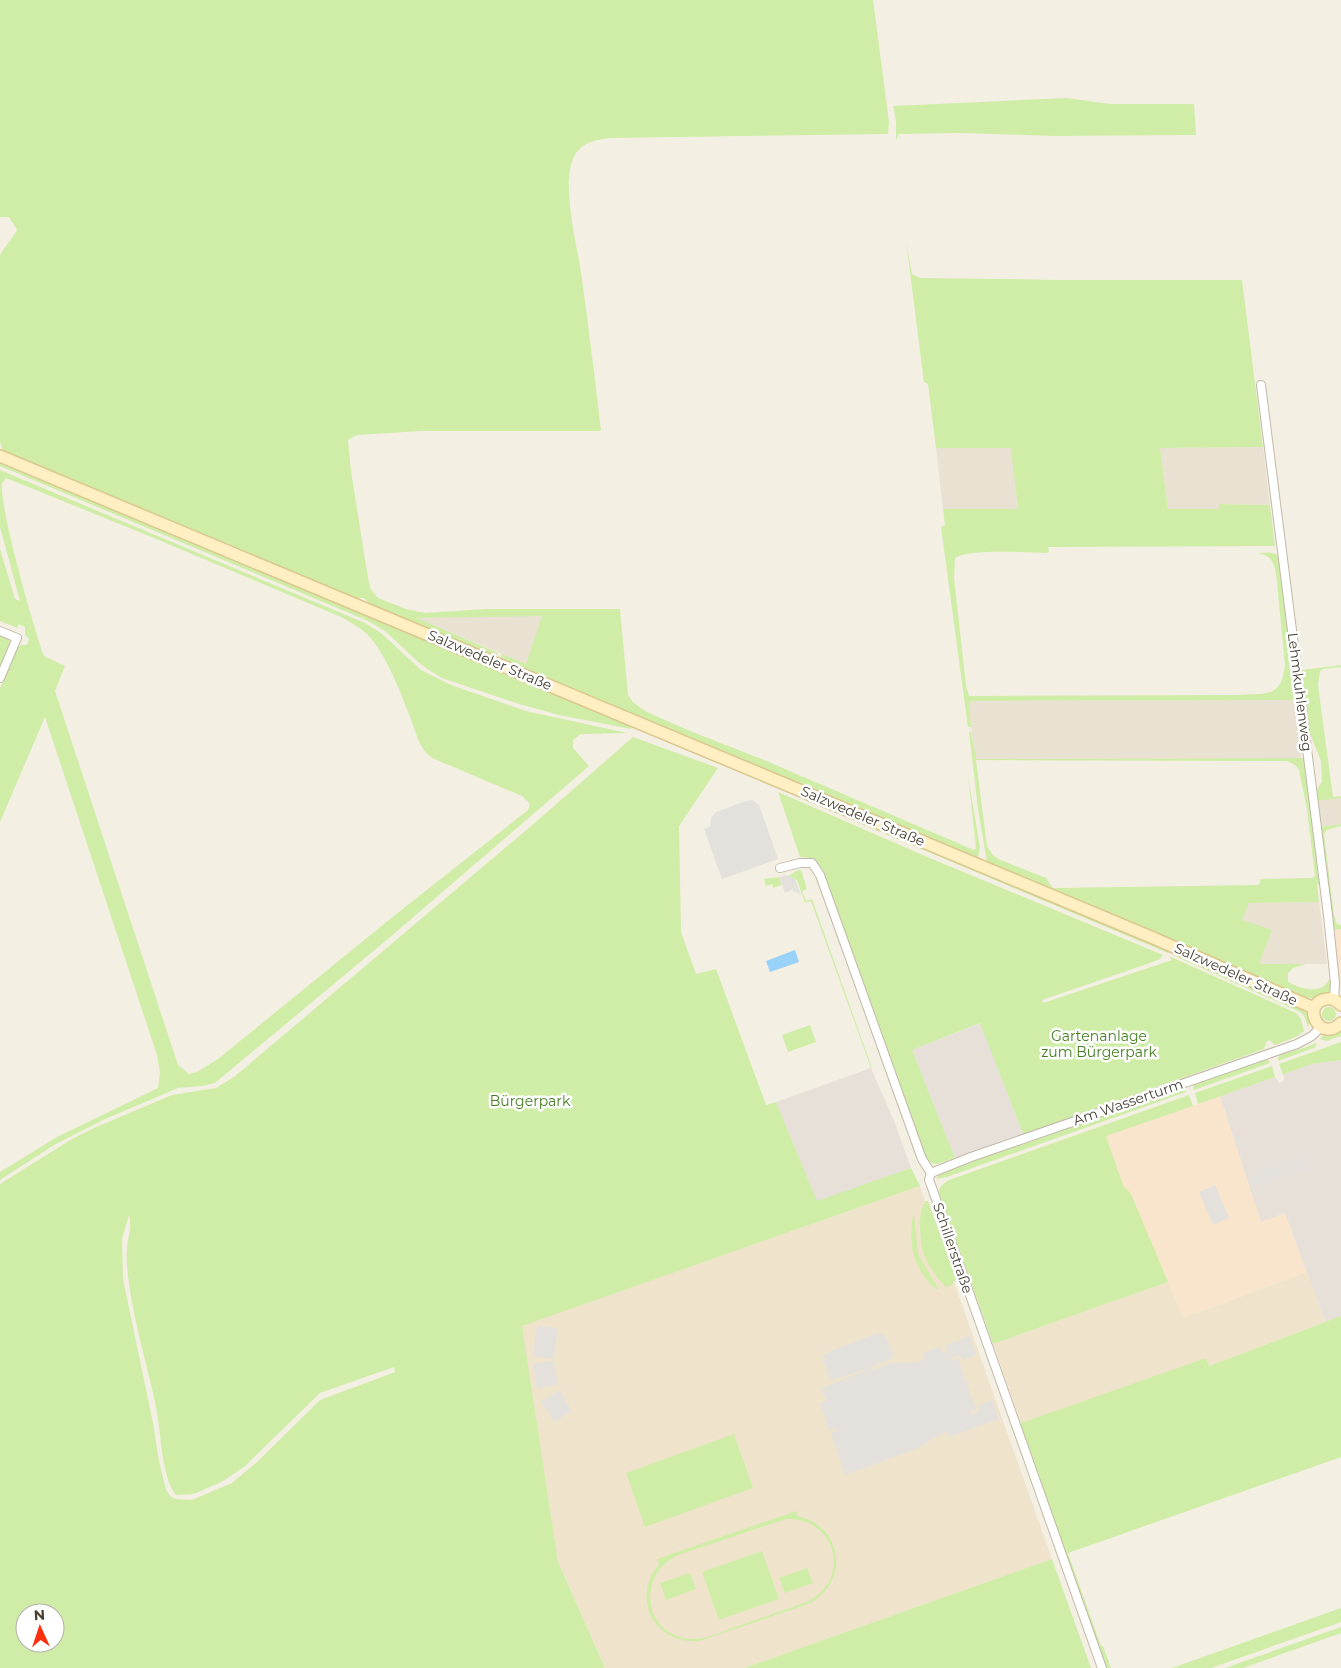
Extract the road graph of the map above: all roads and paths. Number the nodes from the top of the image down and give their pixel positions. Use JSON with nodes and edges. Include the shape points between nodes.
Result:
{"nodes":[{"id":1,"x":1261,"y":385,"type":"dead end"},
{"id":2,"x":0,"y":456,"type":"edge"},
{"id":3,"x":0,"y":630,"type":"edge"},
{"id":4,"x":0,"y":678,"type":"edge"},
{"id":5,"x":780,"y":868,"type":"dead end"},
{"id":6,"x":1338,"y":1002,"type":"edge"},
{"id":7,"x":1314,"y":1008,"type":"junction"},
{"id":8,"x":1341,"y":1023,"type":"edge"},
{"id":9,"x":1321,"y":1027,"type":"junction"},
{"id":10,"x":931,"y":1173,"type":"junction"},
{"id":11,"x":1102,"y":1668,"type":"edge"}],
"edges":[{"from":1,"to":6,"type":"street","name":"Lehmkuhlenweg"},
{"from":2,"to":7,"type":"main road","name":"Salzwedeler Straße","via":[[1152,937]]},
{"from":3,"to":4,"type":"street","via":[[17,638]]},
{"from":5,"to":10,"type":"street","name":"Schillerstraße","via":[[807,862],[812,863],[820,875],[922,1159]]},
{"from":6,"to":7,"type":"main road","via":[[1322,1000]]},
{"from":7,"to":9,"type":"main road","via":[[1314,1019]]},
{"from":8,"to":9,"type":"main road","via":[[1332,1029]]},
{"from":9,"to":10,"type":"street","name":"Am Wasserturm","via":[[1297,1044]]},
{"from":10,"to":11,"type":"street","name":"Schillerstraße","via":[[929,1180]]}]}
